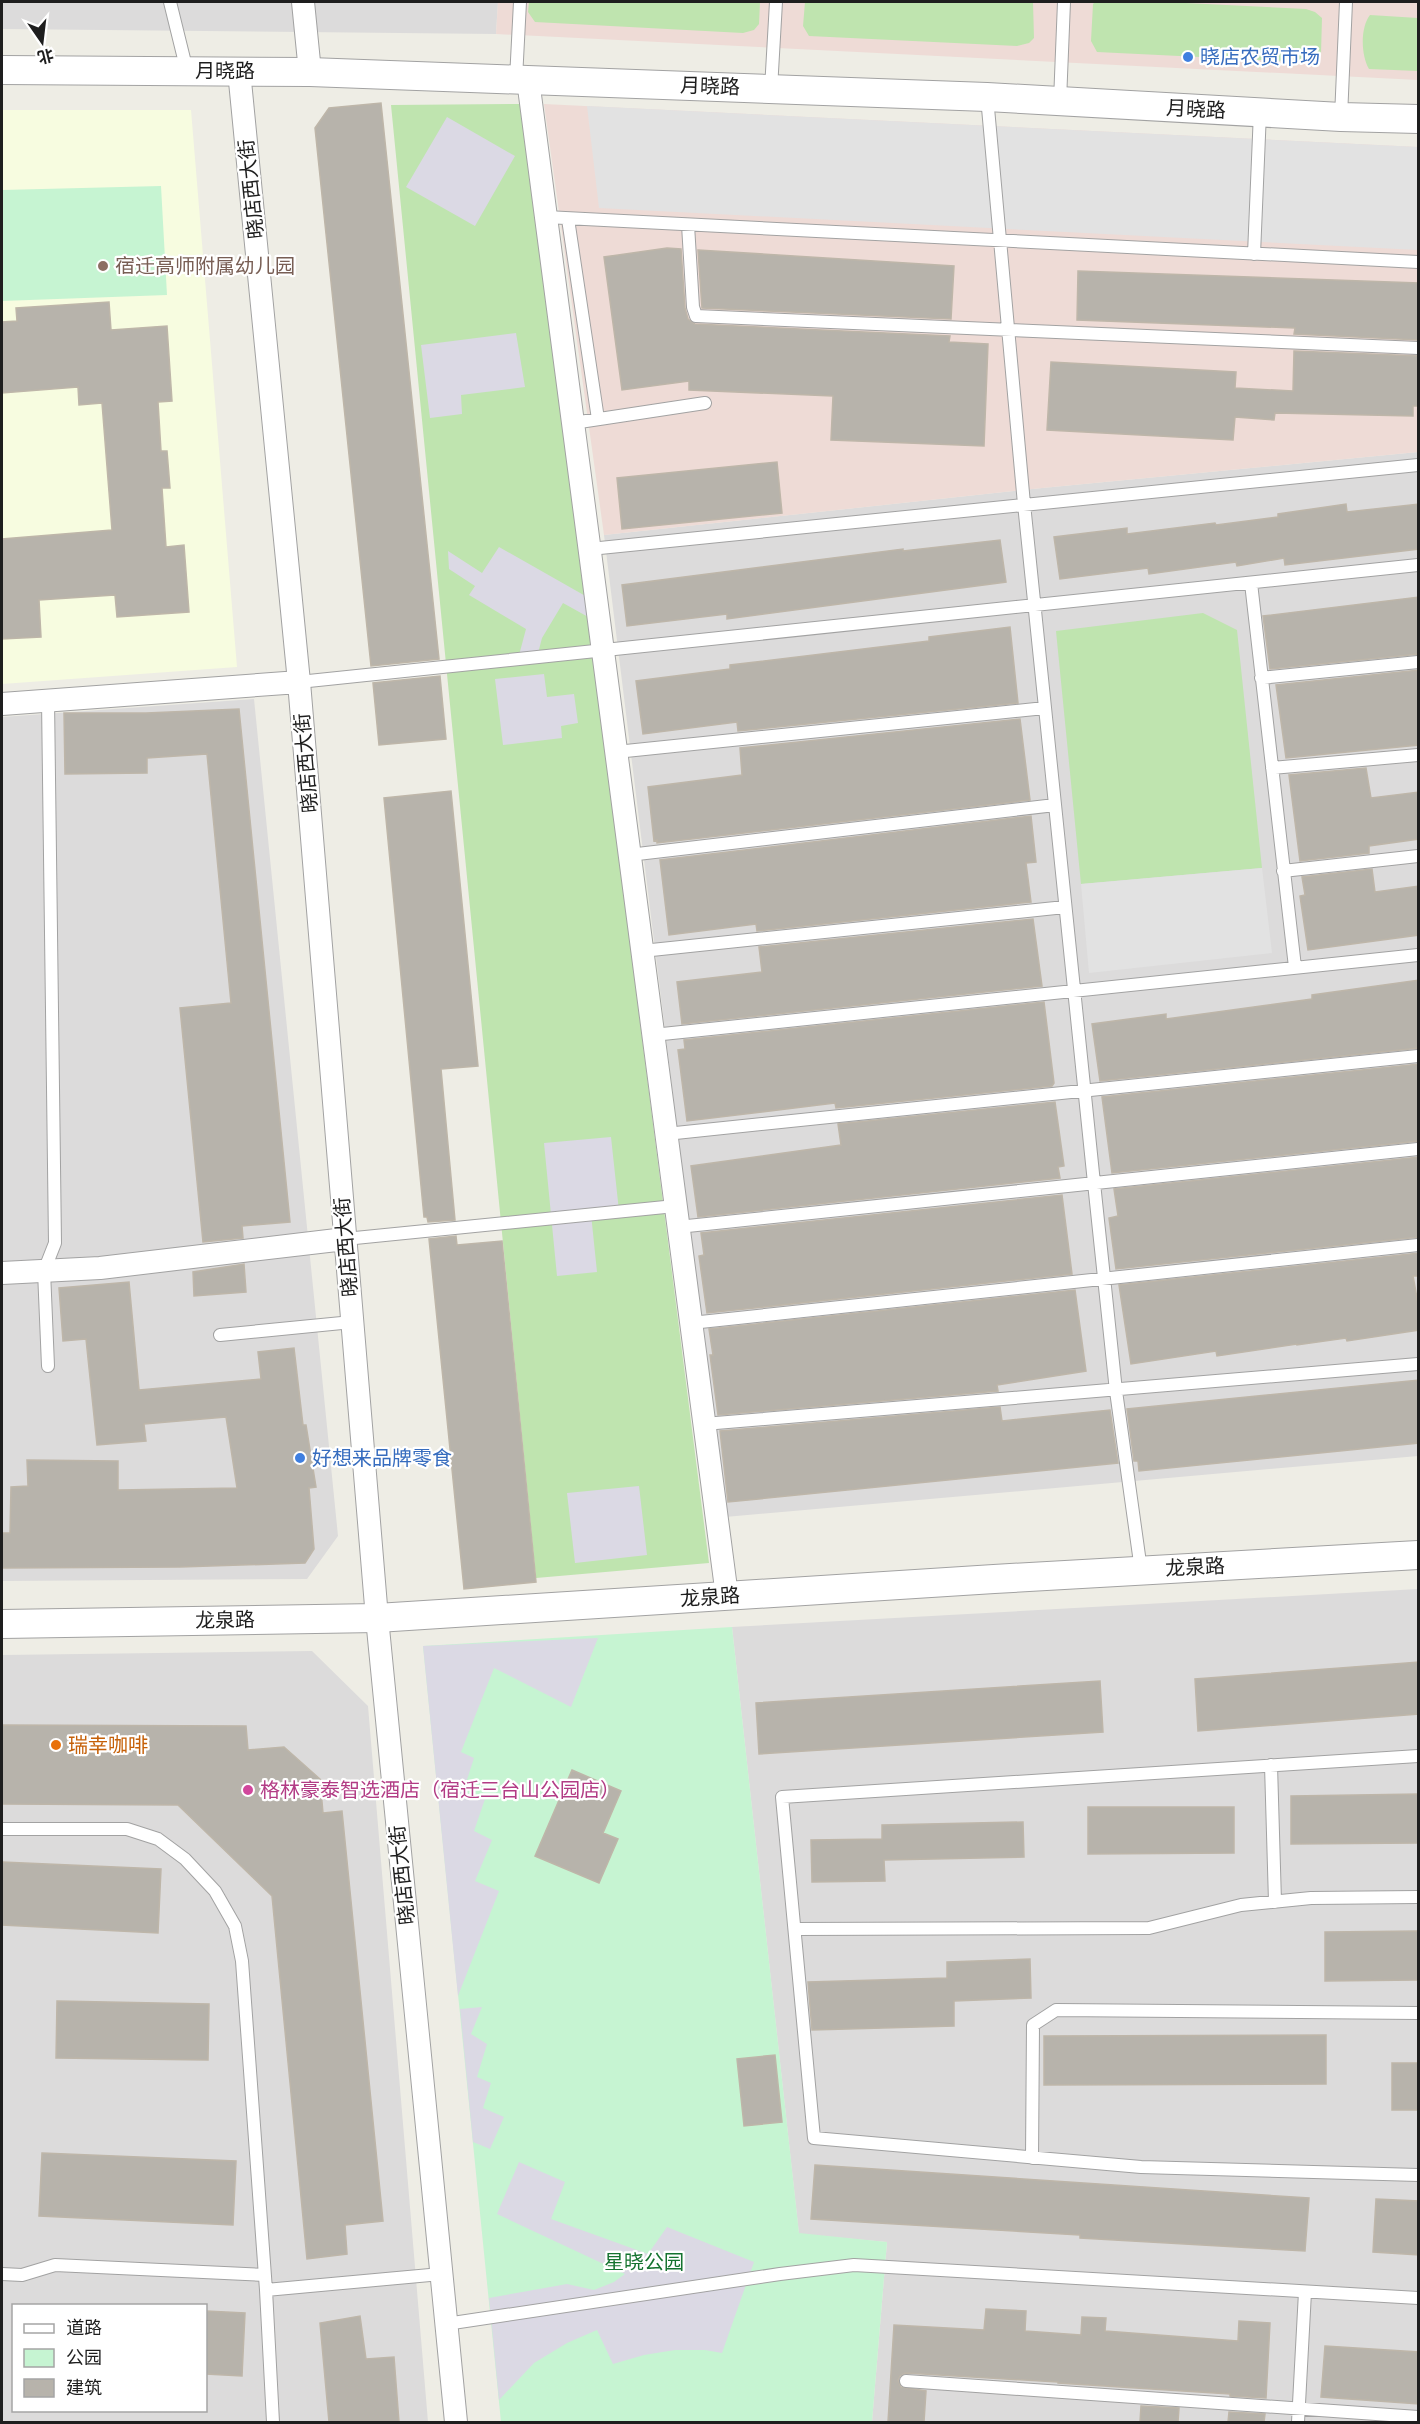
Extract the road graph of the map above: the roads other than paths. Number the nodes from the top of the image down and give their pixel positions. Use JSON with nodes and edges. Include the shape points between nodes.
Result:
{"nodes":[{"id":1,"x":170,"y":2,"type":"edge"},
{"id":2,"x":303,"y":2,"type":"edge"},
{"id":3,"x":520,"y":2,"type":"edge"},
{"id":4,"x":776,"y":2,"type":"edge"},
{"id":5,"x":1064,"y":2,"type":"edge"},
{"id":6,"x":1346,"y":2,"type":"edge"},
{"id":7,"x":2,"y":70,"type":"edge"},
{"id":8,"x":187,"y":71,"type":"junction"},
{"id":9,"x":239,"y":71,"type":"junction"},
{"id":10,"x":310,"y":72,"type":"junction"},
{"id":11,"x":522,"y":79,"type":"junction"},
{"id":12,"x":771,"y":89,"type":"junction"},
{"id":13,"x":987,"y":97,"type":"junction"},
{"id":14,"x":1060,"y":101,"type":"junction"},
{"id":15,"x":1260,"y":112,"type":"junction"},
{"id":16,"x":1341,"y":117,"type":"junction"},
{"id":17,"x":1419,"y":119,"type":"edge"},
{"id":18,"x":546,"y":217,"type":"junction"},
{"id":19,"x":568,"y":219,"type":"junction"},
{"id":20,"x":688,"y":225,"type":"junction"},
{"id":21,"x":1000,"y":241,"type":"junction"},
{"id":22,"x":1254,"y":254,"type":"junction"},
{"id":23,"x":1419,"y":262,"type":"edge"},
{"id":24,"x":1008,"y":330,"type":"junction"},
{"id":25,"x":1419,"y":348,"type":"edge"},
{"id":26,"x":705,"y":403,"type":"dead end"},
{"id":27,"x":598,"y":419,"type":"junction"},
{"id":28,"x":573,"y":423,"type":"junction"},
{"id":29,"x":1419,"y":465,"type":"edge"},
{"id":30,"x":1024,"y":504,"type":"junction"},
{"id":31,"x":590,"y":549,"type":"junction"},
{"id":32,"x":1419,"y":565,"type":"edge"},
{"id":33,"x":1251,"y":583,"type":"junction"},
{"id":34,"x":1034,"y":605,"type":"junction"},
{"id":35,"x":603,"y":651,"type":"junction"},
{"id":36,"x":1419,"y":662,"type":"edge"},
{"id":37,"x":1261,"y":678,"type":"junction"},
{"id":38,"x":299,"y":682,"type":"junction"},
{"id":39,"x":48,"y":700,"type":"junction"},
{"id":40,"x":2,"y":704,"type":"edge"},
{"id":41,"x":1045,"y":708,"type":"junction"},
{"id":42,"x":616,"y":752,"type":"junction"},
{"id":43,"x":1419,"y":755,"type":"edge"},
{"id":44,"x":1272,"y":768,"type":"junction"},
{"id":45,"x":1055,"y":805,"type":"junction"},
{"id":46,"x":629,"y":855,"type":"junction"},
{"id":47,"x":1419,"y":856,"type":"edge"},
{"id":48,"x":1283,"y":871,"type":"junction"},
{"id":49,"x":1065,"y":906,"type":"junction"},
{"id":50,"x":642,"y":951,"type":"junction"},
{"id":51,"x":1419,"y":955,"type":"edge"},
{"id":52,"x":1294,"y":967,"type":"junction"},
{"id":53,"x":1074,"y":990,"type":"junction"},
{"id":54,"x":653,"y":1035,"type":"junction"},
{"id":55,"x":1419,"y":1056,"type":"edge"},
{"id":56,"x":1084,"y":1091,"type":"junction"},
{"id":57,"x":666,"y":1134,"type":"junction"},
{"id":58,"x":1419,"y":1149,"type":"edge"},
{"id":59,"x":1094,"y":1183,"type":"junction"},
{"id":60,"x":677,"y":1216,"type":"junction"},
{"id":61,"x":345,"y":1239,"type":"junction"},
{"id":62,"x":1419,"y":1245,"type":"edge"},
{"id":63,"x":44,"y":1271,"type":"junction"},
{"id":64,"x":2,"y":1274,"type":"edge"},
{"id":65,"x":1104,"y":1279,"type":"junction"},
{"id":66,"x":352,"y":1322,"type":"junction"},
{"id":67,"x":691,"y":1323,"type":"junction"},
{"id":68,"x":220,"y":1335,"type":"dead end"},
{"id":69,"x":1419,"y":1364,"type":"edge"},
{"id":70,"x":48,"y":1366,"type":"dead end"},
{"id":71,"x":1116,"y":1391,"type":"junction"},
{"id":72,"x":704,"y":1424,"type":"junction"},
{"id":73,"x":1419,"y":1555,"type":"edge"},
{"id":74,"x":1141,"y":1570,"type":"junction"},
{"id":75,"x":727,"y":1596,"type":"junction"},
{"id":76,"x":377,"y":1618,"type":"junction"},
{"id":77,"x":2,"y":1623,"type":"edge"},
{"id":78,"x":1419,"y":1756,"type":"edge"},
{"id":79,"x":1271,"y":1766,"type":"junction"},
{"id":80,"x":2,"y":1829,"type":"edge"},
{"id":81,"x":1419,"y":1897,"type":"edge"},
{"id":82,"x":1275,"y":1902,"type":"junction"},
{"id":83,"x":795,"y":1929,"type":"junction"},
{"id":84,"x":1419,"y":2013,"type":"edge"},
{"id":85,"x":1032,"y":2158,"type":"junction"},
{"id":86,"x":1419,"y":2175,"type":"edge"},
{"id":87,"x":2,"y":2274,"type":"edge"},
{"id":88,"x":441,"y":2274,"type":"junction"},
{"id":89,"x":265,"y":2275,"type":"junction"},
{"id":90,"x":266,"y":2290,"type":"junction"},
{"id":91,"x":1305,"y":2292,"type":"junction"},
{"id":92,"x":1419,"y":2298,"type":"edge"},
{"id":93,"x":446,"y":2324,"type":"junction"},
{"id":94,"x":906,"y":2382,"type":"dead end"},
{"id":95,"x":1299,"y":2408,"type":"junction"},
{"id":96,"x":1419,"y":2417,"type":"edge"},
{"id":97,"x":273,"y":2422,"type":"edge"},
{"id":98,"x":456,"y":2422,"type":"edge"},
{"id":99,"x":1298,"y":2422,"type":"edge"}],
"edges":[{"from":1,"to":8,"type":"lane"},
{"from":2,"to":10,"type":"street"},
{"from":3,"to":11,"type":"lane"},
{"from":4,"to":12,"type":"lane"},
{"from":5,"to":14,"type":"lane"},
{"from":6,"to":16,"type":"lane"},
{"from":7,"to":8,"type":"street","name":"月晓路"},
{"from":8,"to":9,"type":"street","name":"月晓路"},
{"from":9,"to":10,"type":"street","name":"月晓路"},
{"from":9,"to":38,"type":"street","name":"晓店西大街"},
{"from":10,"to":11,"type":"street","name":"月晓路"},
{"from":11,"to":12,"type":"street","name":"月晓路"},
{"from":11,"to":18,"type":"street"},
{"from":12,"to":13,"type":"street","name":"月晓路"},
{"from":13,"to":14,"type":"street","name":"月晓路"},
{"from":13,"to":21,"type":"lane"},
{"from":14,"to":15,"type":"street","name":"月晓路"},
{"from":15,"to":16,"type":"street","name":"月晓路"},
{"from":15,"to":22,"type":"lane"},
{"from":16,"to":17,"type":"street","name":"月晓路"},
{"from":18,"to":19,"type":"lane"},
{"from":18,"to":28,"type":"street"},
{"from":19,"to":20,"type":"lane"},
{"from":19,"to":27,"type":"lane"},
{"from":20,"to":21,"type":"lane"},
{"from":20,"to":24,"type":"lane","via":[[696,316]]},
{"from":21,"to":22,"type":"lane"},
{"from":21,"to":24,"type":"lane"},
{"from":22,"to":23,"type":"lane"},
{"from":24,"to":25,"type":"lane"},
{"from":24,"to":30,"type":"lane"},
{"from":26,"to":27,"type":"lane"},
{"from":27,"to":28,"type":"lane"},
{"from":28,"to":31,"type":"street"},
{"from":29,"to":30,"type":"lane"},
{"from":30,"to":31,"type":"lane"},
{"from":30,"to":34,"type":"lane"},
{"from":31,"to":35,"type":"street"},
{"from":32,"to":33,"type":"lane"},
{"from":33,"to":34,"type":"lane"},
{"from":33,"to":37,"type":"lane"},
{"from":34,"to":35,"type":"lane"},
{"from":34,"to":41,"type":"lane"},
{"from":35,"to":38,"type":"lane"},
{"from":35,"to":42,"type":"street"},
{"from":36,"to":37,"type":"lane"},
{"from":37,"to":44,"type":"lane"},
{"from":38,"to":39,"type":"street"},
{"from":38,"to":61,"type":"street","name":"晓店西大街"},
{"from":39,"to":40,"type":"street"},
{"from":39,"to":63,"type":"lane","via":[[55,1243]]},
{"from":41,"to":42,"type":"lane"},
{"from":41,"to":45,"type":"lane"},
{"from":42,"to":46,"type":"street"},
{"from":43,"to":44,"type":"lane"},
{"from":44,"to":48,"type":"lane"},
{"from":45,"to":46,"type":"lane"},
{"from":45,"to":49,"type":"lane"},
{"from":46,"to":50,"type":"street"},
{"from":47,"to":48,"type":"lane"},
{"from":48,"to":52,"type":"lane"},
{"from":49,"to":50,"type":"lane"},
{"from":49,"to":53,"type":"lane"},
{"from":50,"to":54,"type":"street"},
{"from":51,"to":52,"type":"lane"},
{"from":52,"to":53,"type":"lane"},
{"from":53,"to":54,"type":"lane"},
{"from":53,"to":56,"type":"lane"},
{"from":54,"to":57,"type":"street"},
{"from":55,"to":56,"type":"lane"},
{"from":56,"to":57,"type":"lane"},
{"from":56,"to":59,"type":"lane"},
{"from":57,"to":60,"type":"street"},
{"from":58,"to":59,"type":"lane"},
{"from":59,"to":60,"type":"lane"},
{"from":59,"to":65,"type":"lane"},
{"from":60,"to":61,"type":"lane"},
{"from":60,"to":67,"type":"street"},
{"from":61,"to":63,"type":"street"},
{"from":61,"to":66,"type":"street","name":"晓店西大街"},
{"from":62,"to":65,"type":"lane"},
{"from":63,"to":64,"type":"street"},
{"from":63,"to":70,"type":"lane"},
{"from":65,"to":67,"type":"lane"},
{"from":65,"to":71,"type":"lane"},
{"from":66,"to":68,"type":"lane"},
{"from":66,"to":76,"type":"street","name":"晓店西大街"},
{"from":67,"to":72,"type":"street"},
{"from":69,"to":71,"type":"lane"},
{"from":71,"to":72,"type":"lane"},
{"from":71,"to":74,"type":"lane"},
{"from":72,"to":75,"type":"street"},
{"from":73,"to":74,"type":"street","name":"龙泉路"},
{"from":74,"to":75,"type":"street","name":"龙泉路"},
{"from":75,"to":76,"type":"street","name":"龙泉路"},
{"from":76,"to":77,"type":"street","name":"龙泉路"},
{"from":76,"to":88,"type":"street","name":"晓店西大街"},
{"from":78,"to":79,"type":"lane"},
{"from":79,"to":82,"type":"lane"},
{"from":79,"to":83,"type":"lane","via":[[782,1797]]},
{"from":80,"to":89,"type":"lane","via":[[127,1829],[158,1839],[185,1859],[215,1891],[235,1926],[242,1961]]},
{"from":81,"to":82,"type":"lane"},
{"from":82,"to":83,"type":"lane","via":[[1241,1905],[1149,1928]]},
{"from":83,"to":85,"type":"lane","via":[[814,2138]]},
{"from":84,"to":85,"type":"lane","via":[[1056,2010],[1032,2025]]},
{"from":85,"to":86,"type":"lane","via":[[1141,2167]]},
{"from":87,"to":89,"type":"lane","via":[[22,2275],[55,2265]]},
{"from":88,"to":90,"type":"lane"},
{"from":88,"to":93,"type":"street","name":"晓店西大街"},
{"from":89,"to":90,"type":"lane"},
{"from":90,"to":97,"type":"lane"},
{"from":91,"to":92,"type":"lane"},
{"from":91,"to":93,"type":"lane","via":[[854,2265]]},
{"from":91,"to":95,"type":"lane"},
{"from":93,"to":98,"type":"street","name":"晓店西大街"},
{"from":94,"to":95,"type":"lane"},
{"from":95,"to":96,"type":"lane"},
{"from":95,"to":99,"type":"lane"}]}
